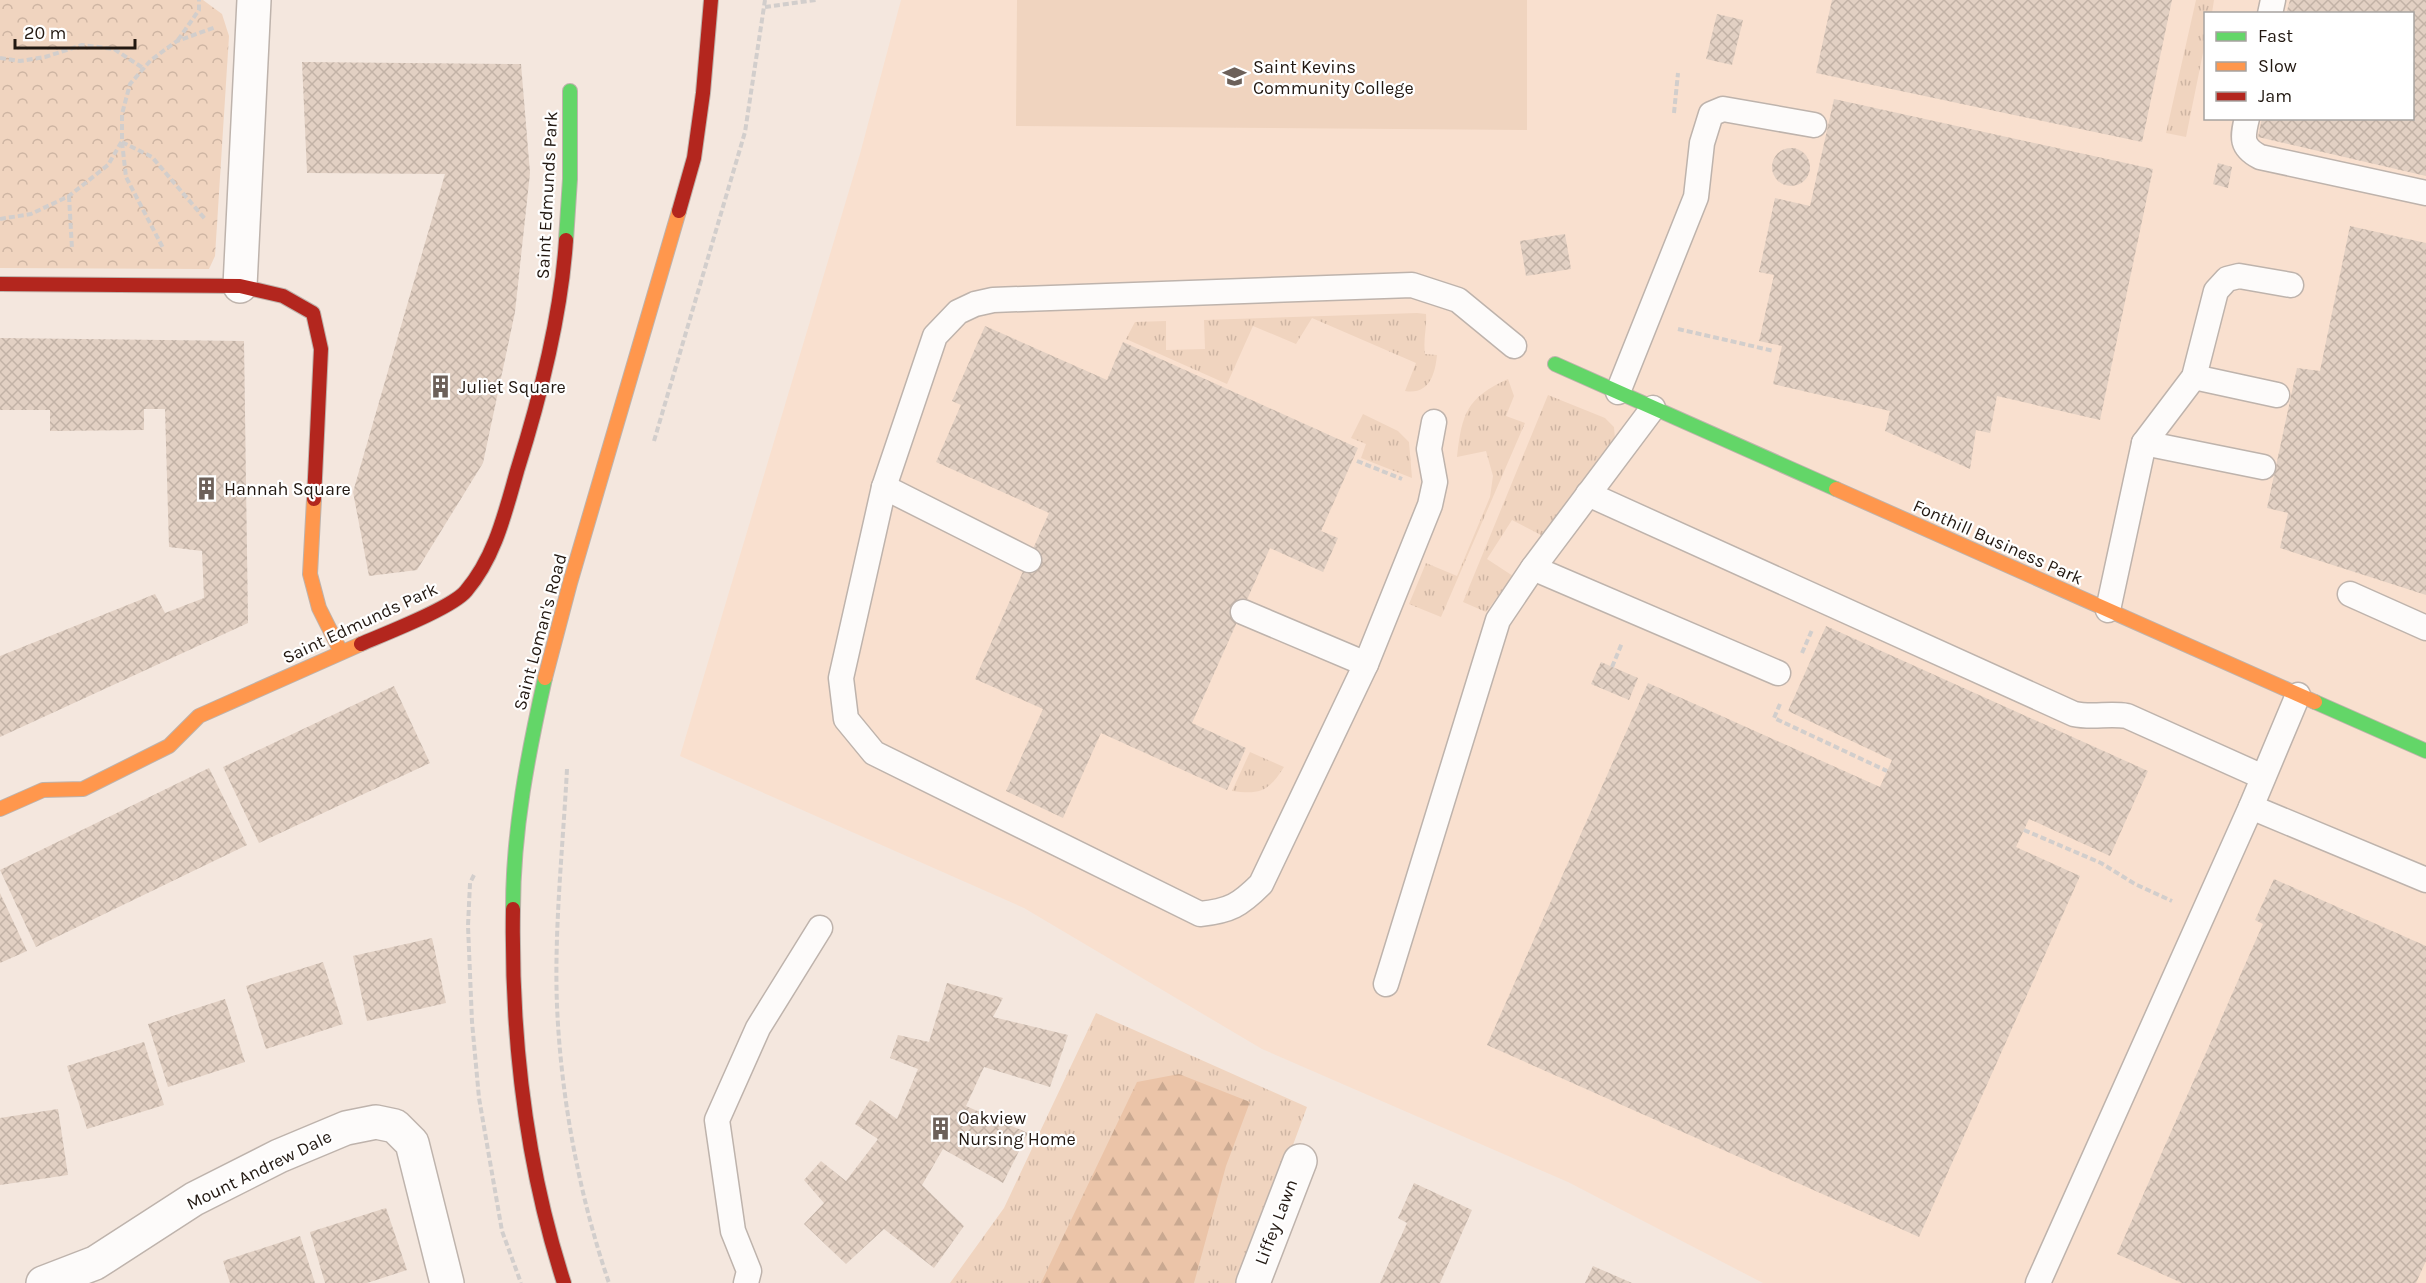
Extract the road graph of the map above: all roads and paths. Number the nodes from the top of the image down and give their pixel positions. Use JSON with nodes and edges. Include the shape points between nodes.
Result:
{"nodes":[{"id":1,"x":199,"y":0,"type":"edge"},
{"id":2,"x":711,"y":0,"type":"edge"},
{"id":3,"x":765,"y":0,"type":"edge"},
{"id":4,"x":816,"y":0,"type":"edge"},
{"id":5,"x":765,"y":6,"type":"junction"},
{"id":6,"x":253,"y":14,"type":"edge"},
{"id":7,"x":177,"y":41,"type":"junction"},
{"id":8,"x":0,"y":58,"type":"edge"},
{"id":9,"x":143,"y":68,"type":"junction"},
{"id":10,"x":570,"y":91,"type":"dead end"},
{"id":11,"x":2247,"y":120,"type":"edge"},
{"id":12,"x":1814,"y":125,"type":"dead end"},
{"id":13,"x":122,"y":141,"type":"junction"},
{"id":14,"x":2426,"y":193,"type":"edge"},
{"id":15,"x":69,"y":196,"type":"junction"},
{"id":16,"x":0,"y":219,"type":"edge"},
{"id":17,"x":243,"y":223,"type":"junction"},
{"id":18,"x":0,"y":284,"type":"edge"},
{"id":19,"x":74,"y":285,"type":"junction"},
{"id":20,"x":2291,"y":285,"type":"dead end"},
{"id":21,"x":169,"y":286,"type":"junction"},
{"id":22,"x":240,"y":286,"type":"junction"},
{"id":23,"x":1514,"y":346,"type":"dead end"},
{"id":24,"x":1555,"y":364,"type":"dead end"},
{"id":25,"x":2194,"y":377,"type":"junction"},
{"id":26,"x":1618,"y":392,"type":"junction"},
{"id":27,"x":2277,"y":395,"type":"dead end"},
{"id":28,"x":1653,"y":408,"type":"junction"},
{"id":29,"x":1434,"y":422,"type":"dead end"},
{"id":30,"x":2144,"y":442,"type":"junction"},
{"id":31,"x":651,"y":452,"type":"dead end"},
{"id":32,"x":1357,"y":461,"type":"dead end"},
{"id":33,"x":2263,"y":467,"type":"dead end"},
{"id":34,"x":884,"y":487,"type":"junction"},
{"id":35,"x":1433,"y":492,"type":"junction"},
{"id":36,"x":1588,"y":494,"type":"junction"},
{"id":37,"x":1029,"y":560,"type":"dead end"},
{"id":38,"x":1533,"y":568,"type":"junction"},
{"id":39,"x":2350,"y":594,"type":"dead end"},
{"id":40,"x":1824,"y":601,"type":"junction"},
{"id":41,"x":2108,"y":610,"type":"junction"},
{"id":42,"x":1243,"y":612,"type":"dead end"},
{"id":43,"x":2426,"y":628,"type":"edge"},
{"id":44,"x":341,"y":652,"type":"junction"},
{"id":45,"x":1802,"y":654,"type":"dead end"},
{"id":46,"x":1366,"y":664,"type":"junction"},
{"id":47,"x":1778,"y":673,"type":"dead end"},
{"id":48,"x":2298,"y":695,"type":"junction"},
{"id":49,"x":1783,"y":697,"type":"dead end"},
{"id":50,"x":2426,"y":751,"type":"edge"},
{"id":51,"x":567,"y":766,"type":"dead end"},
{"id":52,"x":1887,"y":771,"type":"dead end"},
{"id":53,"x":2263,"y":777,"type":"junction"},
{"id":54,"x":2251,"y":807,"type":"junction"},
{"id":55,"x":0,"y":809,"type":"edge"},
{"id":56,"x":2024,"y":830,"type":"dead end"},
{"id":57,"x":2426,"y":880,"type":"edge"},
{"id":58,"x":2203,"y":916,"type":"junction"},
{"id":59,"x":820,"y":928,"type":"dead end"},
{"id":60,"x":1386,"y":984,"type":"dead end"},
{"id":61,"x":1300,"y":1161,"type":"dead end"},
{"id":62,"x":44,"y":1283,"type":"edge"},
{"id":63,"x":447,"y":1283,"type":"edge"},
{"id":64,"x":564,"y":1283,"type":"edge"},
{"id":65,"x":609,"y":1283,"type":"edge"},
{"id":66,"x":746,"y":1283,"type":"edge"},
{"id":67,"x":1253,"y":1283,"type":"edge"},
{"id":68,"x":2038,"y":1283,"type":"edge"}],
"edges":[{"from":1,"to":7,"type":"path","via":[[199,9]]},
{"from":2,"to":64,"type":"street","name":"Saint Loman's Road","via":[[694,158],[561,615],[527,763],[516,843],[511,928],[518,1062],[531,1155]]},
{"from":3,"to":5,"type":"path"},
{"from":4,"to":5,"type":"path"},
{"from":5,"to":31,"type":"path","via":[[745,132]]},
{"from":6,"to":7,"type":"path"},
{"from":6,"to":17,"type":"street"},
{"from":7,"to":9,"type":"path"},
{"from":8,"to":9,"type":"path","via":[[20,61],[82,45],[114,49]]},
{"from":9,"to":13,"type":"path","via":[[130,84],[122,114]]},
{"from":10,"to":44,"type":"street","name":"Saint Edmunds Park","via":[[570,179],[562,278],[537,402],[495,546],[465,593],[443,607]]},
{"from":11,"to":14,"type":"lane","via":[[2243,136],[2246,145],[2260,157]]},
{"from":12,"to":26,"type":"lane","via":[[1723,109],[1711,114],[1702,143],[1696,197]]},
{"from":13,"to":15,"type":"path","via":[[108,165]]},
{"from":13,"to":17,"type":"path","via":[[152,157],[206,221]]},
{"from":13,"to":21,"type":"path","via":[[126,177],[169,259]]},
{"from":15,"to":16,"type":"path","via":[[31,214]]},
{"from":15,"to":19,"type":"path"},
{"from":17,"to":22,"type":"street"},
{"from":18,"to":19,"type":"street"},
{"from":19,"to":21,"type":"street"},
{"from":20,"to":25,"type":"lane","via":[[2239,276],[2227,279],[2216,291],[2210,308]]},
{"from":21,"to":22,"type":"street"},
{"from":22,"to":44,"type":"street","via":[[283,296],[313,313],[321,348],[310,574],[319,608]]},
{"from":23,"to":34,"type":"lane","via":[[1458,300],[1412,285],[993,300],[975,304],[958,312],[935,336]]},
{"from":24,"to":26,"type":"street","name":"Fonthill Business Park"},
{"from":25,"to":27,"type":"lane"},
{"from":25,"to":30,"type":"lane"},
{"from":26,"to":28,"type":"street","name":"Fonthill Business Park"},
{"from":28,"to":36,"type":"lane"},
{"from":28,"to":41,"type":"street","name":"Fonthill Business Park"},
{"from":29,"to":35,"type":"lane","via":[[1429,449]]},
{"from":30,"to":33,"type":"lane"},
{"from":30,"to":41,"type":"lane"},
{"from":32,"to":35,"type":"path"},
{"from":34,"to":37,"type":"lane"},
{"from":34,"to":46,"type":"lane","via":[[841,678],[846,719],[874,753],[1200,914],[1221,912],[1242,903],[1261,884]]},
{"from":35,"to":46,"type":"lane"},
{"from":36,"to":38,"type":"lane"},
{"from":36,"to":40,"type":"lane"},
{"from":38,"to":47,"type":"lane"},
{"from":38,"to":60,"type":"lane","via":[[1498,620]]},
{"from":39,"to":43,"type":"lane"},
{"from":40,"to":45,"type":"path"},
{"from":40,"to":53,"type":"lane","via":[[2074,714],[2127,716]]},
{"from":41,"to":48,"type":"street","name":"Fonthill Business Park"},
{"from":42,"to":46,"type":"lane"},
{"from":44,"to":55,"type":"street","name":"Saint Edmunds Park","via":[[199,716],[169,746],[83,789],[43,790]]},
{"from":48,"to":50,"type":"street","name":"Fonthill Business Park"},
{"from":48,"to":53,"type":"lane"},
{"from":49,"to":52,"type":"path","via":[[1774,718]]},
{"from":51,"to":65,"type":"path","via":[[557,1005],[571,1126]]},
{"from":53,"to":54,"type":"lane"},
{"from":54,"to":57,"type":"lane"},
{"from":54,"to":58,"type":"lane"},
{"from":56,"to":58,"type":"path","via":[[2101,862],[2135,884]]},
{"from":58,"to":68,"type":"lane"},
{"from":59,"to":66,"type":"lane","via":[[758,1028],[717,1120],[733,1231],[749,1271]]},
{"from":61,"to":67,"type":"street","name":"Liffey Lawn"},
{"from":62,"to":63,"type":"street","name":"Mount Andrew Dale","via":[[95,1263],[194,1199],[279,1156],[346,1128],[376,1122],[395,1126],[412,1143]]}]}
